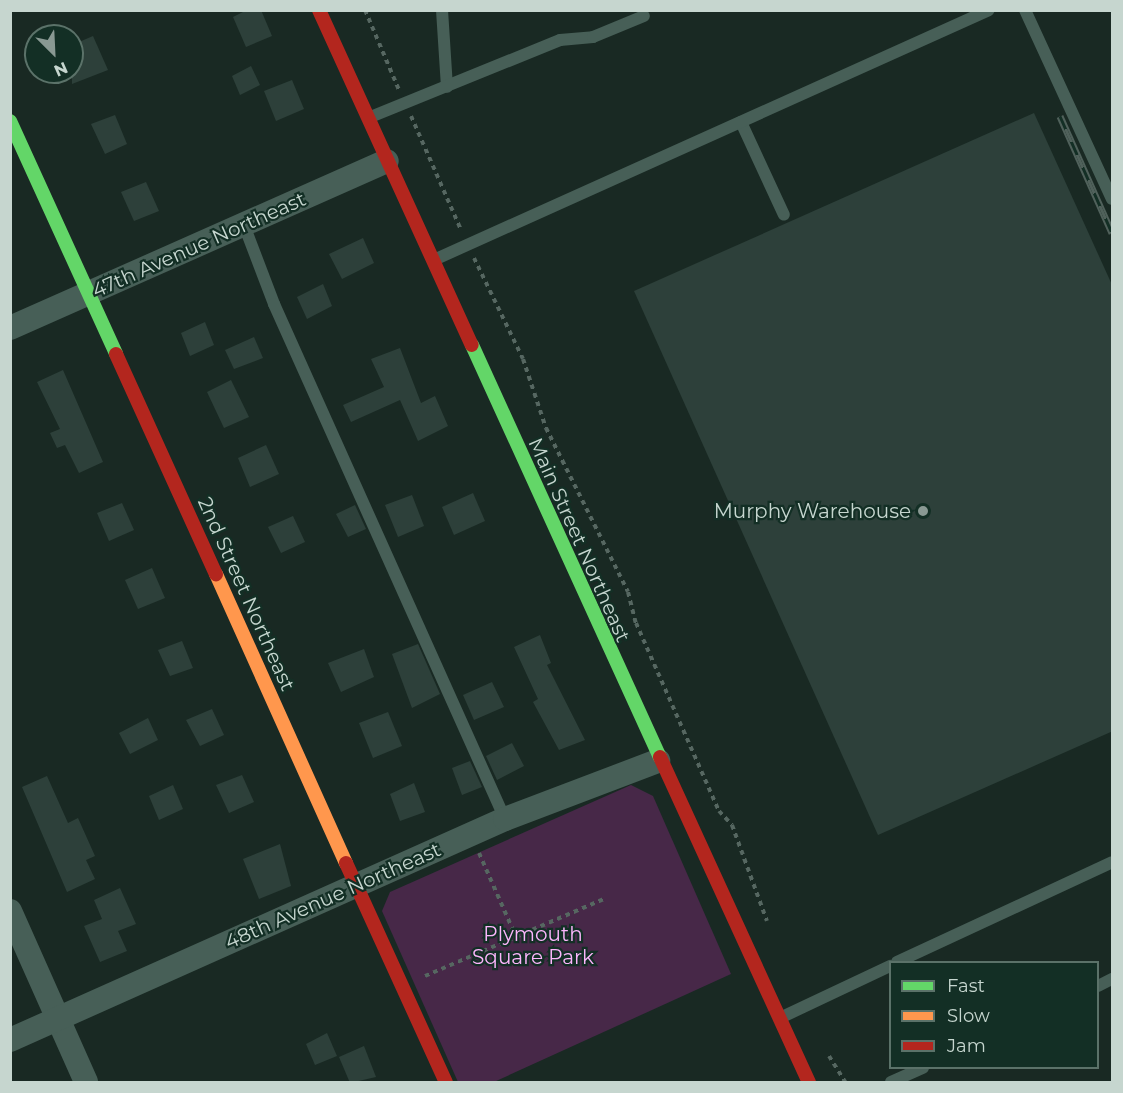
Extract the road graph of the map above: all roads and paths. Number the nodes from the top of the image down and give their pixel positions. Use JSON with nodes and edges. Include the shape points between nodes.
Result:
{"nodes":[{"id":1,"x":319,"y":10,"type":"edge"},
{"id":2,"x":365,"y":10,"type":"edge"},
{"id":3,"x":442,"y":10,"type":"edge"},
{"id":4,"x":989,"y":10,"type":"edge"},
{"id":5,"x":1025,"y":10,"type":"edge"},
{"id":6,"x":644,"y":16,"type":"dead end"},
{"id":7,"x":447,"y":87,"type":"junction"},
{"id":8,"x":406,"y":105,"type":"junction"},
{"id":9,"x":367,"y":118,"type":"junction"},
{"id":10,"x":10,"y":121,"type":"edge"},
{"id":11,"x":741,"y":122,"type":"junction"},
{"id":12,"x":387,"y":161,"type":"junction"},
{"id":13,"x":1113,"y":199,"type":"edge"},
{"id":14,"x":784,"y":214,"type":"dead end"},
{"id":15,"x":244,"y":225,"type":"junction"},
{"id":16,"x":468,"y":245,"type":"junction"},
{"id":17,"x":432,"y":261,"type":"junction"},
{"id":18,"x":89,"y":294,"type":"junction"},
{"id":19,"x":10,"y":328,"type":"edge"},
{"id":20,"x":658,"y":761,"type":"junction"},
{"id":21,"x":505,"y":819,"type":"junction"},
{"id":22,"x":478,"y":853,"type":"dead end"},
{"id":23,"x":1113,"y":862,"type":"edge"},
{"id":24,"x":356,"y":885,"type":"junction"},
{"id":25,"x":604,"y":899,"type":"dead end"},
{"id":26,"x":10,"y":911,"type":"edge"},
{"id":27,"x":768,"y":924,"type":"dead end"},
{"id":28,"x":516,"y":937,"type":"junction"},
{"id":29,"x":901,"y":961,"type":"edge"},
{"id":30,"x":889,"y":967,"type":"edge"},
{"id":31,"x":1113,"y":979,"type":"edge"},
{"id":32,"x":402,"y":986,"type":"junction"},
{"id":33,"x":1099,"y":986,"type":"edge"},
{"id":34,"x":58,"y":1018,"type":"junction"},
{"id":35,"x":779,"y":1018,"type":"junction"},
{"id":36,"x":10,"y":1040,"type":"edge"},
{"id":37,"x":825,"y":1047,"type":"dead end"},
{"id":38,"x":921,"y":1069,"type":"edge"},
{"id":39,"x":86,"y":1083,"type":"edge"},
{"id":40,"x":446,"y":1083,"type":"edge"},
{"id":41,"x":809,"y":1083,"type":"edge"},
{"id":42,"x":845,"y":1083,"type":"edge"},
{"id":43,"x":891,"y":1083,"type":"edge"}],
"edges":[{"from":1,"to":9,"type":"street","name":"Main Street Northeast"},
{"from":2,"to":8,"type":"path"},
{"from":3,"to":7,"type":"lane"},
{"from":4,"to":11,"type":"lane"},
{"from":5,"to":13,"type":"lane"},
{"from":6,"to":7,"type":"lane","via":[[593,37],[560,40]]},
{"from":7,"to":8,"type":"lane"},
{"from":8,"to":9,"type":"lane"},
{"from":8,"to":16,"type":"path"},
{"from":9,"to":12,"type":"street","name":"Main Street Northeast"},
{"from":10,"to":18,"type":"street","name":"2nd Street Northeast"},
{"from":11,"to":14,"type":"lane"},
{"from":11,"to":16,"type":"lane"},
{"from":12,"to":15,"type":"street","name":"47th Avenue Northeast"},
{"from":12,"to":17,"type":"street","name":"Main Street Northeast"},
{"from":15,"to":18,"type":"street","name":"47th Avenue Northeast"},
{"from":15,"to":21,"type":"lane","via":[[274,304]]},
{"from":16,"to":17,"type":"lane"},
{"from":16,"to":27,"type":"path","via":[[523,359],[551,438],[628,592],[636,623],[719,811],[732,825]]},
{"from":17,"to":20,"type":"street","name":"Main Street Northeast"},
{"from":18,"to":19,"type":"street","name":"47th Avenue Northeast"},
{"from":18,"to":24,"type":"street","name":"2nd Street Northeast"},
{"from":20,"to":21,"type":"street","name":"48th Avenue Northeast"},
{"from":20,"to":35,"type":"street","name":"Main Street Northeast"},
{"from":21,"to":24,"type":"street","name":"48th Avenue Northeast"},
{"from":22,"to":28,"type":"path"},
{"from":23,"to":29,"type":"lane"},
{"from":24,"to":32,"type":"street","name":"2nd Street Northeast"},
{"from":24,"to":34,"type":"street","name":"48th Avenue Northeast"},
{"from":25,"to":28,"type":"path"},
{"from":26,"to":34,"type":"street"},
{"from":28,"to":32,"type":"path"},
{"from":30,"to":35,"type":"lane"},
{"from":31,"to":33,"type":"lane"},
{"from":32,"to":40,"type":"street","name":"2nd Street Northeast"},
{"from":34,"to":36,"type":"street","name":"48th Avenue Northeast"},
{"from":34,"to":39,"type":"street"},
{"from":35,"to":41,"type":"street","name":"Main Street Northeast"},
{"from":37,"to":42,"type":"path"},
{"from":38,"to":43,"type":"lane"}]}
